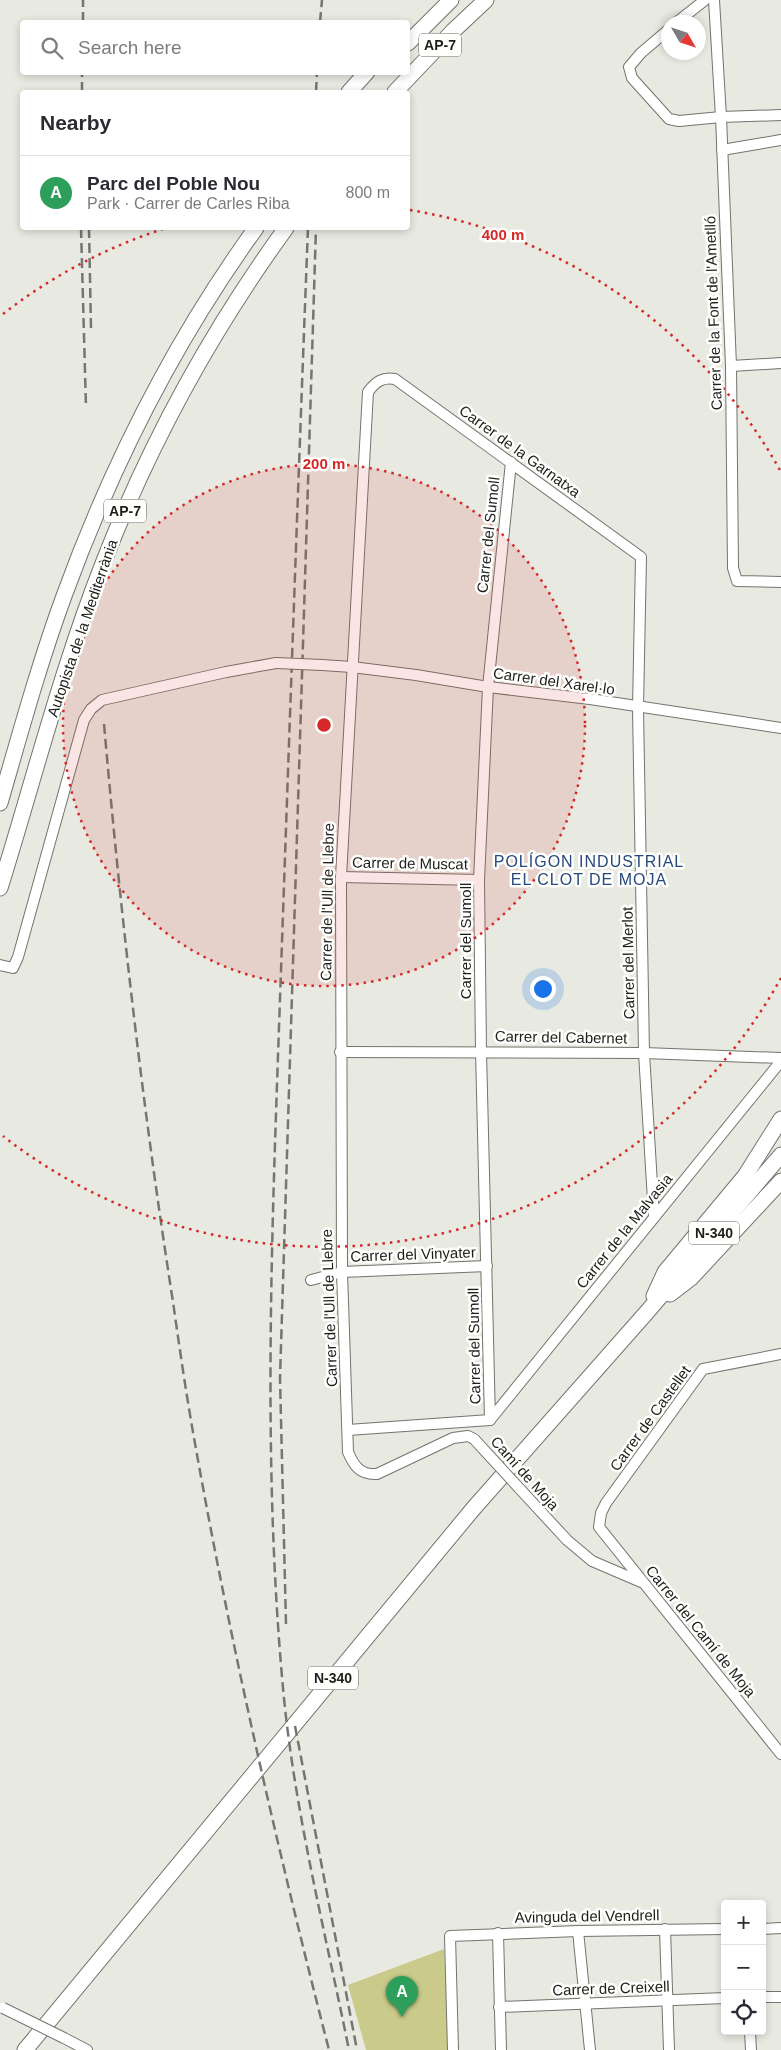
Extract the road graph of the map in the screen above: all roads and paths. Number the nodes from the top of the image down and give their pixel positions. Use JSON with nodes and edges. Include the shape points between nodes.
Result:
{"nodes":[{"id":1,"x":437,"y":0,"type":"edge"},
{"id":2,"x":451,"y":0,"type":"edge"},
{"id":3,"x":486,"y":0,"type":"edge"},
{"id":4,"x":705,"y":0,"type":"edge"},
{"id":5,"x":714,"y":0,"type":"edge"},
{"id":6,"x":686,"y":15,"type":"edge"},
{"id":7,"x":410,"y":28,"type":"edge"},
{"id":8,"x":661,"y":36,"type":"edge"},
{"id":9,"x":410,"y":41,"type":"edge"},
{"id":10,"x":365,"y":75,"type":"edge"},
{"id":11,"x":377,"y":75,"type":"edge"},
{"id":12,"x":351,"y":90,"type":"edge"},
{"id":13,"x":365,"y":90,"type":"edge"},
{"id":14,"x":397,"y":90,"type":"edge"},
{"id":15,"x":781,"y":114,"type":"edge"},
{"id":16,"x":721,"y":117,"type":"junction"},
{"id":17,"x":781,"y":140,"type":"edge"},
{"id":18,"x":722,"y":150,"type":"junction"},
{"id":19,"x":255,"y":230,"type":"edge"},
{"id":20,"x":285,"y":230,"type":"edge"},
{"id":21,"x":781,"y":363,"type":"edge"},
{"id":22,"x":731,"y":366,"type":"junction"},
{"id":23,"x":379,"y":380,"type":"joint"},
{"id":24,"x":511,"y":462,"type":"junction"},
{"id":25,"x":641,"y":557,"type":"joint"},
{"id":26,"x":781,"y":582,"type":"edge"},
{"id":27,"x":352,"y":666,"type":"junction"},
{"id":28,"x":488,"y":687,"type":"junction"},
{"id":29,"x":638,"y":708,"type":"junction"},
{"id":30,"x":781,"y":728,"type":"edge"},
{"id":31,"x":0,"y":803,"type":"edge"},
{"id":32,"x":341,"y":877,"type":"junction"},
{"id":33,"x":479,"y":880,"type":"junction"},
{"id":34,"x":0,"y":888,"type":"edge"},
{"id":35,"x":0,"y":965,"type":"edge"},
{"id":36,"x":481,"y":1051,"type":"junction"},
{"id":37,"x":340,"y":1052,"type":"junction"},
{"id":38,"x":644,"y":1053,"type":"junction"},
{"id":39,"x":781,"y":1058,"type":"edge"},
{"id":40,"x":781,"y":1061,"type":"edge"},
{"id":41,"x":781,"y":1119,"type":"edge"},
{"id":42,"x":781,"y":1155,"type":"edge"},
{"id":43,"x":781,"y":1181,"type":"edge"},
{"id":44,"x":654,"y":1217,"type":"junction"},
{"id":45,"x":487,"y":1266,"type":"junction"},
{"id":46,"x":342,"y":1272,"type":"junction"},
{"id":47,"x":311,"y":1280,"type":"dead end"},
{"id":48,"x":647,"y":1312,"type":"junction"},
{"id":49,"x":781,"y":1354,"type":"edge"},
{"id":50,"x":490,"y":1420,"type":"junction"},
{"id":51,"x":348,"y":1430,"type":"junction"},
{"id":52,"x":599,"y":1527,"type":"joint"},
{"id":53,"x":644,"y":1584,"type":"junction"},
{"id":54,"x":781,"y":1754,"type":"edge"},
{"id":55,"x":781,"y":1928,"type":"edge"},
{"id":56,"x":721,"y":1929,"type":"edge"},
{"id":57,"x":766,"y":1929,"type":"edge"},
{"id":58,"x":665,"y":1930,"type":"junction"},
{"id":59,"x":578,"y":1931,"type":"junction"},
{"id":60,"x":498,"y":1933,"type":"junction"},
{"id":61,"x":766,"y":1997,"type":"edge"},
{"id":62,"x":781,"y":1997,"type":"edge"},
{"id":63,"x":721,"y":1998,"type":"edge"},
{"id":64,"x":667,"y":2000,"type":"junction"},
{"id":65,"x":586,"y":2004,"type":"junction"},
{"id":66,"x":499,"y":2007,"type":"junction"},
{"id":67,"x":1,"y":2008,"type":"edge"},
{"id":68,"x":750,"y":2035,"type":"edge"},
{"id":69,"x":25,"y":2050,"type":"edge"},
{"id":70,"x":87,"y":2050,"type":"edge"},
{"id":71,"x":453,"y":2050,"type":"edge"},
{"id":72,"x":501,"y":2050,"type":"edge"},
{"id":73,"x":590,"y":2050,"type":"edge"},
{"id":74,"x":669,"y":2050,"type":"edge"},
{"id":75,"x":750,"y":2050,"type":"edge"}],
"edges":[{"from":1,"to":7,"type":"highway"},
{"from":2,"to":9,"type":"highway","number":"AP-7"},
{"from":3,"to":14,"type":"highway","number":"AP-7"},
{"from":4,"to":6,"type":"street"},
{"from":5,"to":16,"type":"street","name":"Carrer de la Font de l'Ametlló"},
{"from":8,"to":16,"type":"street","via":[[629,67],[632,78],[669,119]]},
{"from":10,"to":12,"type":"highway"},
{"from":11,"to":13,"type":"highway"},
{"from":15,"to":16,"type":"street"},
{"from":16,"to":18,"type":"street","name":"Carrer de la Font de l'Ametlló"},
{"from":17,"to":18,"type":"street"},
{"from":18,"to":22,"type":"street","name":"Carrer de la Font de l'Ametlló"},
{"from":19,"to":31,"type":"highway","name":"Autopista de la Mediterrània","number":"AP-7","via":[[172,360],[109,486],[64,597]]},
{"from":20,"to":34,"type":"highway","name":"Autopista de la Mediterrània","number":"AP-7","via":[[194,373],[119,525],[86,607],[61,683]]},
{"from":21,"to":22,"type":"street"},
{"from":22,"to":26,"type":"street","name":"Carrer de la Font de l'Ametlló","via":[[733,568],[737,581]]},
{"from":23,"to":24,"type":"street","name":"Carrer de la Garnatxa","via":[[395,380]]},
{"from":23,"to":27,"type":"street","name":"Carrer de l'Ull de Llebre","via":[[368,392]]},
{"from":24,"to":25,"type":"street","name":"Carrer de la Garnatxa"},
{"from":24,"to":28,"type":"street","name":"Carrer del Sumoll"},
{"from":25,"to":29,"type":"street","name":"Carrer del Merlot"},
{"from":27,"to":28,"type":"street","name":"Carrer del Xarel·lo"},
{"from":27,"to":32,"type":"street","name":"Carrer de l'Ull de Llebre"},
{"from":27,"to":35,"type":"street","name":"Carrer del Xarel·lo","bridge":true,"via":[[276,663],[102,700],[91,709],[84,720],[18,957],[12,968]]},
{"from":28,"to":29,"type":"street","name":"Carrer del Xarel·lo"},
{"from":28,"to":33,"type":"street","name":"Carrer del Sumoll"},
{"from":29,"to":30,"type":"street","name":"Carrer del Xarel·lo"},
{"from":29,"to":38,"type":"street","name":"Carrer del Merlot"},
{"from":32,"to":33,"type":"street","name":"Carrer de Muscat"},
{"from":32,"to":37,"type":"street","name":"Carrer de l'Ull de Llebre"},
{"from":33,"to":36,"type":"street","name":"Carrer del Sumoll"},
{"from":36,"to":37,"type":"street","name":"Carrer del Cabernet"},
{"from":36,"to":38,"type":"street","name":"Carrer del Cabernet"},
{"from":36,"to":45,"type":"street","name":"Carrer del Sumoll"},
{"from":37,"to":46,"type":"street","name":"Carrer de l'Ull de Llebre"},
{"from":38,"to":39,"type":"street","name":"Carrer del Cabernet"},
{"from":38,"to":44,"type":"street","name":"Carrer del Merlot"},
{"from":40,"to":44,"type":"street","name":"Carrer de la Malvasia"},
{"from":41,"to":48,"type":"highway","via":[[745,1176],[665,1272]]},
{"from":42,"to":48,"type":"highway","number":"N-340"},
{"from":43,"to":48,"type":"highway","via":[[691,1278]]},
{"from":44,"to":50,"type":"street","name":"Carrer de la Malvasia"},
{"from":45,"to":46,"type":"street","name":"Carrer del Vinyater"},
{"from":45,"to":50,"type":"street","name":"Carrer del Sumoll"},
{"from":46,"to":47,"type":"street","name":"Carrer del Vinyater"},
{"from":46,"to":51,"type":"street","name":"Carrer de l'Ull de Llebre"},
{"from":48,"to":69,"type":"highway","number":"N-340","via":[[473,1509]]},
{"from":49,"to":52,"type":"street","name":"Carrer de Castellet","via":[[703,1369],[606,1503]]},
{"from":50,"to":51,"type":"street"},
{"from":51,"to":53,"type":"street","name":"Camí de Moja","bridge":true,"via":[[348,1452],[352,1463],[368,1474],[376,1474],[453,1438],[468,1436],[474,1439],[567,1540],[592,1561]]},
{"from":52,"to":53,"type":"street","name":"Carrer del Camí de Moja"},
{"from":53,"to":54,"type":"street","name":"Carrer del Camí de Moja"},
{"from":55,"to":57,"type":"street"},
{"from":56,"to":58,"type":"street","name":"Avinguda del Vendrell"},
{"from":58,"to":59,"type":"street","name":"Avinguda del Vendrell"},
{"from":58,"to":64,"type":"street"},
{"from":59,"to":60,"type":"street","name":"Avinguda del Vendrell"},
{"from":59,"to":65,"type":"street"},
{"from":60,"to":66,"type":"street"},
{"from":60,"to":71,"type":"street","name":"Avinguda del Vendrell","via":[[450,1936]]},
{"from":61,"to":62,"type":"street"},
{"from":63,"to":64,"type":"street","name":"Carrer de Creixell"},
{"from":64,"to":65,"type":"street","name":"Carrer de Creixell"},
{"from":64,"to":74,"type":"street"},
{"from":65,"to":66,"type":"street","name":"Carrer de Creixell"},
{"from":65,"to":73,"type":"street"},
{"from":66,"to":72,"type":"street"},
{"from":67,"to":70,"type":"street","bridge":true},
{"from":68,"to":75,"type":"street"}]}
